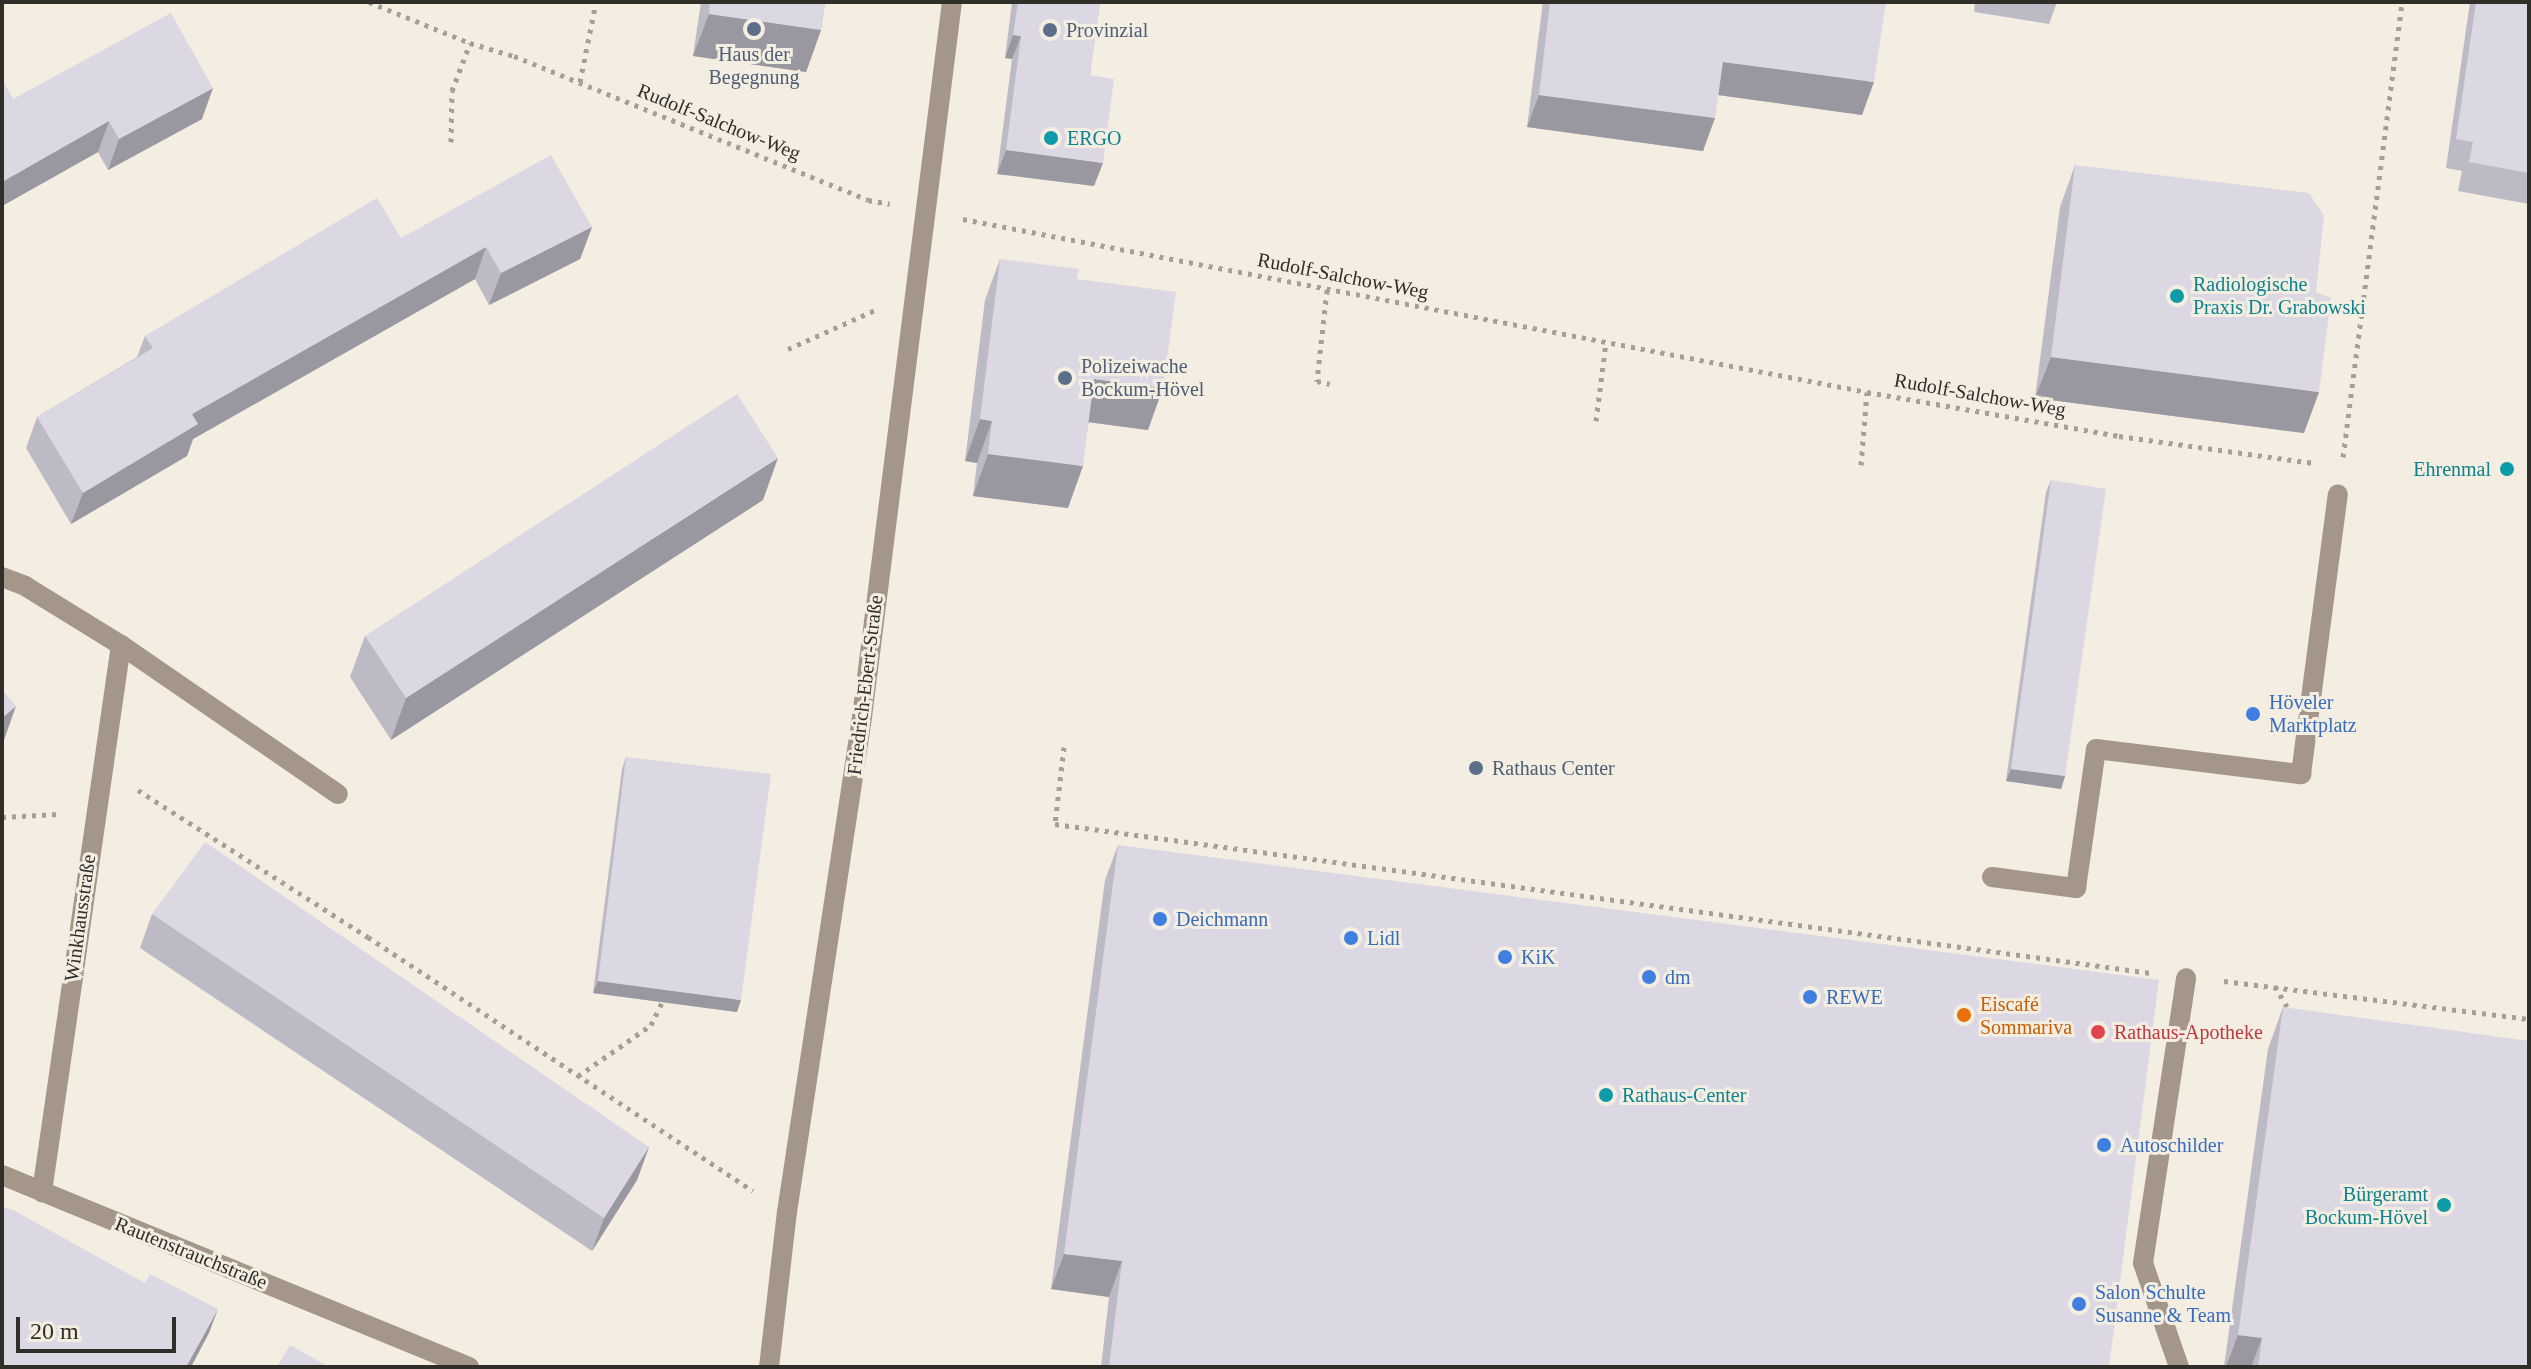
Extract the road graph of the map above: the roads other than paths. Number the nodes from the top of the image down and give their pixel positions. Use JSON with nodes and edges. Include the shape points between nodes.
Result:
{"nodes":[{"id":1,"x":952,"y":2,"type":"edge"},
{"id":2,"x":2338,"y":494,"type":"road end"},
{"id":3,"x":2,"y":577,"type":"edge"},
{"id":4,"x":121,"y":645,"type":"junction"},
{"id":5,"x":338,"y":794,"type":"dead end"},
{"id":6,"x":1992,"y":877,"type":"dead end"},
{"id":7,"x":2186,"y":978,"type":"road end"},
{"id":8,"x":2,"y":1175,"type":"edge"},
{"id":9,"x":42,"y":1192,"type":"junction"},
{"id":10,"x":469,"y":1367,"type":"edge"},
{"id":11,"x":769,"y":1367,"type":"edge"},
{"id":12,"x":2179,"y":1367,"type":"edge"}],
"edges":[{"from":1,"to":11,"type":"street","name":"Friedrich-Ebert-Straße","via":[[862,717],[787,1212]]},
{"from":2,"to":6,"type":"street","via":[[2301,774],[2096,749],[2076,888]]},
{"from":3,"to":4,"type":"street"},
{"from":4,"to":5,"type":"street"},
{"from":4,"to":9,"type":"street","name":"Winkhausstraße"},
{"from":7,"to":12,"type":"street","via":[[2143,1263]]},
{"from":8,"to":9,"type":"street","name":"Rautenstrauchstraße"},
{"from":9,"to":10,"type":"street","name":"Rautenstrauchstraße"}]}
